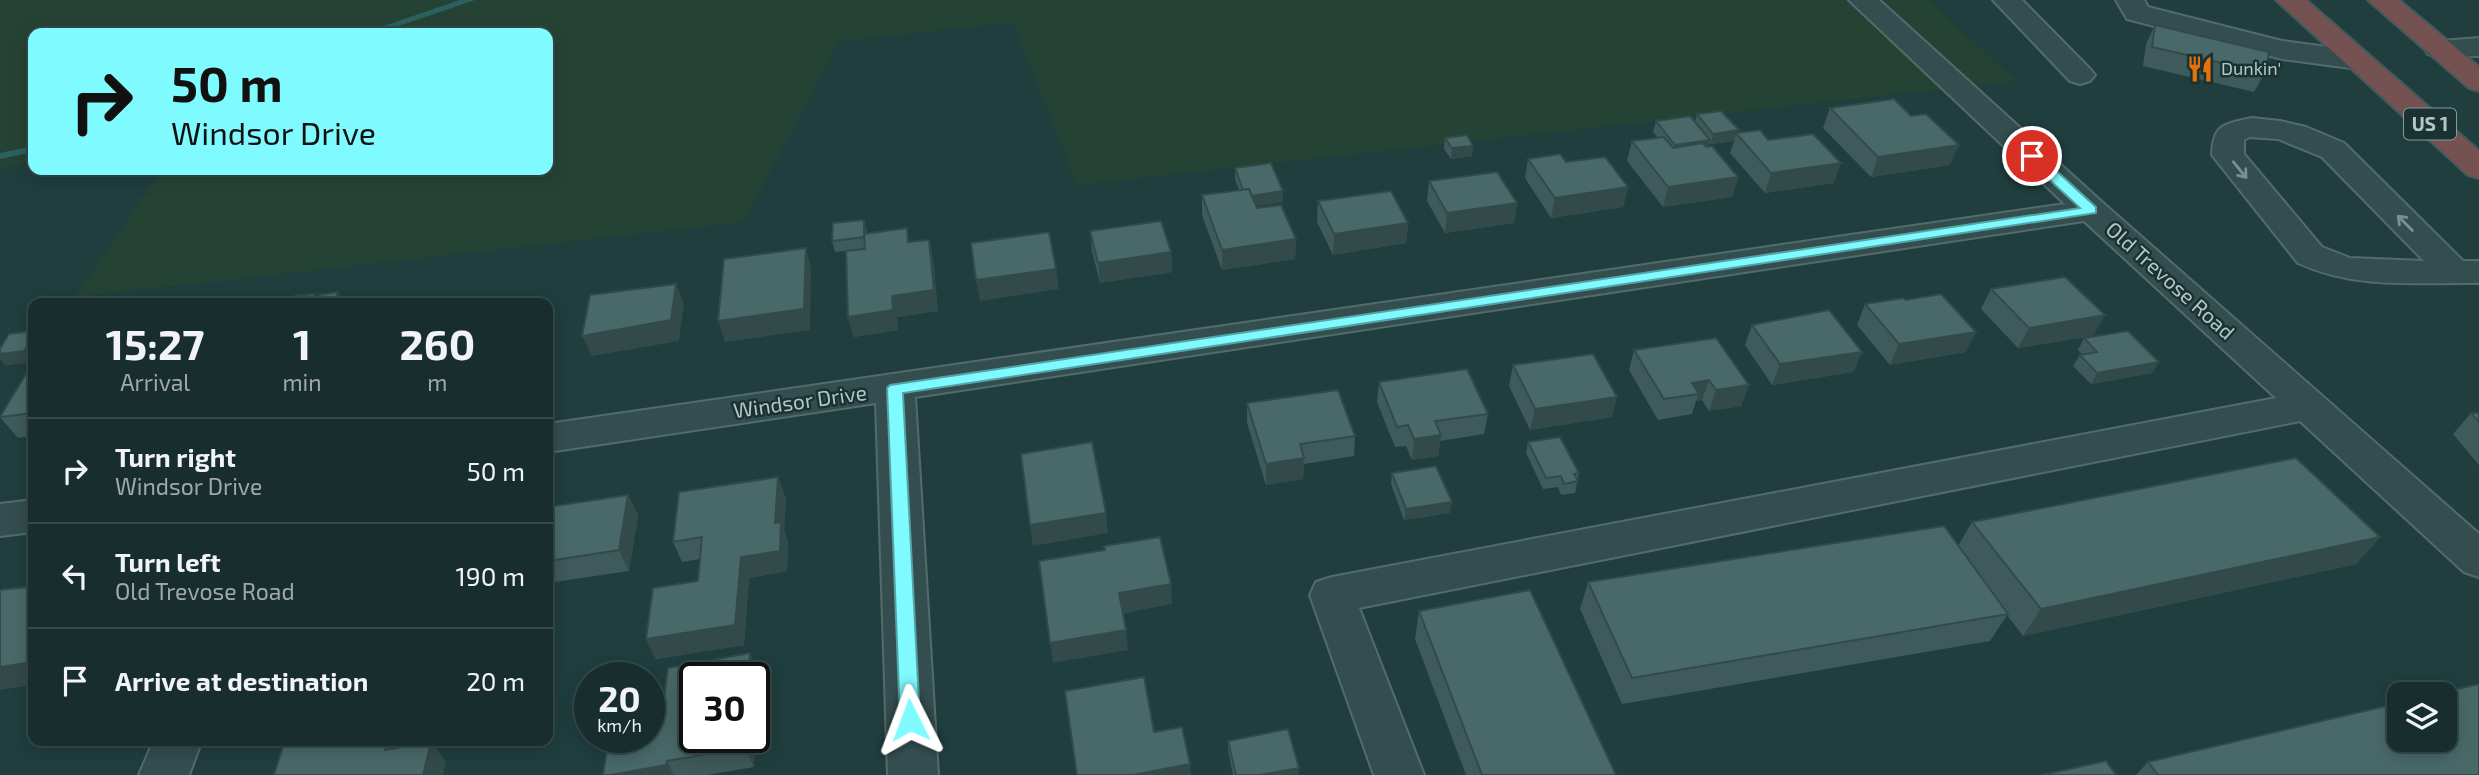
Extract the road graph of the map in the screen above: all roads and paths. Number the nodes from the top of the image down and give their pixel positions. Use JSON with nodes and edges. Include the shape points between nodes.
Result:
{"nodes":[{"id":1,"x":1863,"y":0,"type":"edge"},
{"id":2,"x":2007,"y":0,"type":"edge"},
{"id":3,"x":2130,"y":0,"type":"edge"},
{"id":4,"x":2290,"y":0,"type":"edge"},
{"id":5,"x":2382,"y":0,"type":"edge"},
{"id":6,"x":2404,"y":10,"type":"edge"},
{"id":7,"x":2479,"y":47,"type":"edge"},
{"id":8,"x":2438,"y":48,"type":"junction"},
{"id":9,"x":2357,"y":60,"type":"junction"},
{"id":10,"x":2080,"y":75,"type":"dead end"},
{"id":11,"x":2479,"y":82,"type":"edge"},
{"id":12,"x":2479,"y":168,"type":"edge"},
{"id":13,"x":2091,"y":210,"type":"junction"},
{"id":14,"x":2466,"y":272,"type":"edge"},
{"id":15,"x":895,"y":388,"type":"junction"},
{"id":16,"x":2308,"y":406,"type":"junction"},
{"id":17,"x":553,"y":437,"type":"edge"},
{"id":18,"x":28,"y":517,"type":"edge"},
{"id":19,"x":0,"y":520,"type":"edge"},
{"id":20,"x":2479,"y":560,"type":"edge"},
{"id":21,"x":176,"y":746,"type":"edge"},
{"id":22,"x":164,"y":775,"type":"edge"},
{"id":23,"x":913,"y":775,"type":"edge"},
{"id":24,"x":1399,"y":775,"type":"edge"}],
"edges":[{"from":1,"to":13,"type":"street","name":"Old Trevose Road"},
{"from":2,"to":10,"type":"street"},
{"from":3,"to":9,"type":"street","via":[[2137,13],[2282,50]]},
{"from":4,"to":9,"type":"highway","number":"US 1"},
{"from":5,"to":6,"type":"highway"},
{"from":6,"to":8,"type":"highway"},
{"from":7,"to":8,"type":"street"},
{"from":8,"to":11,"type":"highway"},
{"from":9,"to":12,"type":"highway","number":"US 1"},
{"from":13,"to":15,"type":"street","name":"Windsor Drive"},
{"from":13,"to":16,"type":"street","name":"Old Trevose Road"},
{"from":14,"to":14,"type":"street","one_way":true,"via":[[2333,150],[2276,129],[2239,128],[2228,136],[2228,155],[2310,255],[2328,266],[2355,272]]},
{"from":15,"to":17,"type":"street","name":"Windsor Drive"},
{"from":15,"to":23,"type":"street"},
{"from":16,"to":20,"type":"street","name":"Old Trevose Road"},
{"from":16,"to":24,"type":"street","via":[[1332,595]]},
{"from":18,"to":19,"type":"street"},
{"from":21,"to":22,"type":"street"}]}
